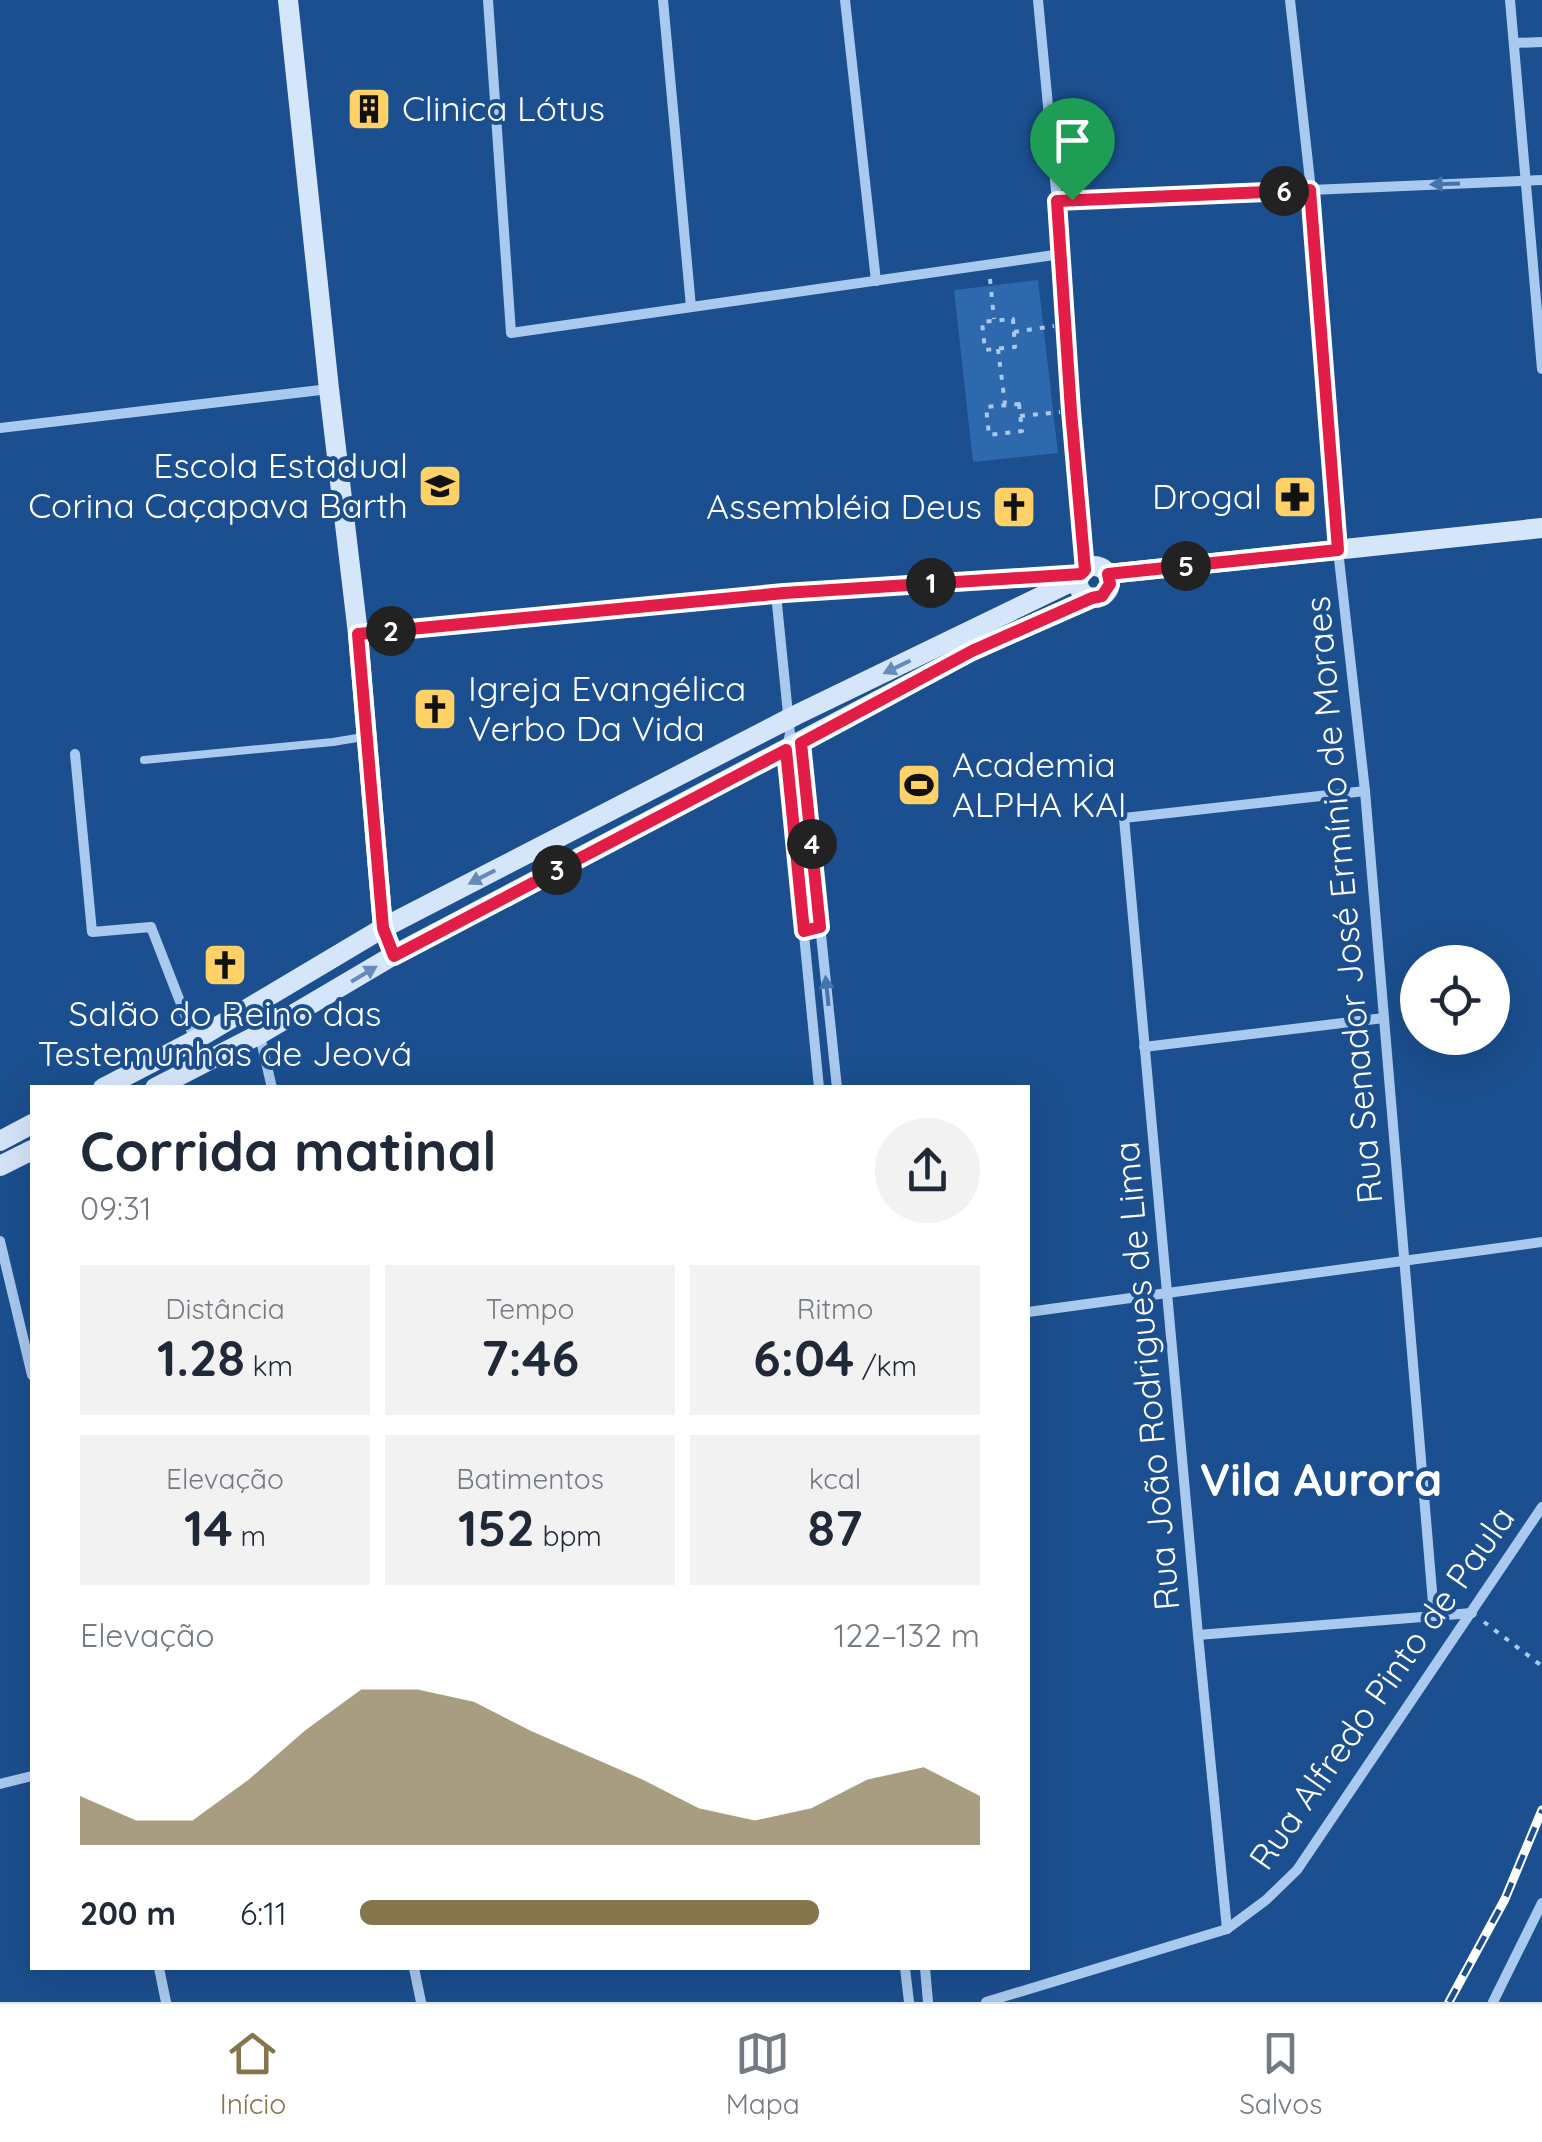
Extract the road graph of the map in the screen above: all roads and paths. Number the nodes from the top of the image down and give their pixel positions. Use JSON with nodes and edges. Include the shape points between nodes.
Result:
{"nodes":[{"id":1,"x":288,"y":0,"type":"edge"},
{"id":2,"x":488,"y":0,"type":"edge"},
{"id":3,"x":663,"y":0,"type":"edge"},
{"id":4,"x":845,"y":0,"type":"edge"},
{"id":5,"x":1038,"y":0,"type":"edge"},
{"id":6,"x":1290,"y":0,"type":"edge"},
{"id":7,"x":1510,"y":0,"type":"edge"},
{"id":8,"x":1542,"y":42,"type":"edge"},
{"id":9,"x":1514,"y":43,"type":"junction"},
{"id":10,"x":1542,"y":180,"type":"edge"},
{"id":11,"x":1525,"y":181,"type":"junction"},
{"id":12,"x":1310,"y":190,"type":"junction"},
{"id":13,"x":1057,"y":201,"type":"junction"},
{"id":14,"x":1061,"y":254,"type":"junction"},
{"id":15,"x":989,"y":264,"type":"junction"},
{"id":16,"x":1538,"y":270,"type":"edge"},
{"id":17,"x":876,"y":280,"type":"junction"},
{"id":18,"x":691,"y":307,"type":"junction"},
{"id":19,"x":994,"y":321,"type":"junction"},
{"id":20,"x":1066,"y":325,"type":"junction"},
{"id":21,"x":1014,"y":332,"type":"junction"},
{"id":22,"x":998,"y":349,"type":"junction"},
{"id":23,"x":1542,"y":369,"type":"edge"},
{"id":24,"x":329,"y":389,"type":"junction"},
{"id":25,"x":1005,"y":405,"type":"junction"},
{"id":26,"x":1071,"y":411,"type":"junction"},
{"id":27,"x":1020,"y":416,"type":"junction"},
{"id":28,"x":0,"y":428,"type":"edge"},
{"id":29,"x":1542,"y":528,"type":"edge"},
{"id":30,"x":1338,"y":550,"type":"junction"},
{"id":31,"x":1082,"y":574,"type":"junction"},
{"id":32,"x":1108,"y":574,"type":"junction"},
{"id":33,"x":776,"y":594,"type":"junction"},
{"id":34,"x":1092,"y":598,"type":"junction"},
{"id":35,"x":358,"y":634,"type":"junction"},
{"id":36,"x":367,"y":736,"type":"junction"},
{"id":37,"x":791,"y":736,"type":"junction"},
{"id":38,"x":75,"y":754,"type":"dead end"},
{"id":39,"x":144,"y":760,"type":"dead end"},
{"id":40,"x":1365,"y":791,"type":"junction"},
{"id":41,"x":577,"y":828,"type":"junction"},
{"id":42,"x":590,"y":853,"type":"junction"},
{"id":43,"x":820,"y":927,"type":"junction"},
{"id":44,"x":383,"y":928,"type":"junction"},
{"id":45,"x":804,"y":931,"type":"junction"},
{"id":46,"x":394,"y":956,"type":"junction"},
{"id":47,"x":253,"y":1005,"type":"junction"},
{"id":48,"x":1384,"y":1018,"type":"junction"},
{"id":49,"x":260,"y":1034,"type":"junction"},
{"id":50,"x":195,"y":1040,"type":"junction"},
{"id":51,"x":1144,"y":1047,"type":"junction"},
{"id":52,"x":108,"y":1085,"type":"edge"},
{"id":53,"x":161,"y":1085,"type":"edge"},
{"id":54,"x":271,"y":1085,"type":"edge"},
{"id":55,"x":819,"y":1085,"type":"edge"},
{"id":56,"x":837,"y":1085,"type":"edge"},
{"id":57,"x":30,"y":1125,"type":"edge"},
{"id":58,"x":0,"y":1141,"type":"edge"},
{"id":59,"x":30,"y":1151,"type":"edge"},
{"id":60,"x":0,"y":1166,"type":"edge"},
{"id":61,"x":0,"y":1241,"type":"edge"},
{"id":62,"x":1542,"y":1242,"type":"edge"},
{"id":63,"x":1404,"y":1262,"type":"junction"},
{"id":64,"x":1166,"y":1294,"type":"junction"},
{"id":65,"x":1030,"y":1312,"type":"edge"},
{"id":66,"x":30,"y":1366,"type":"edge"},
{"id":67,"x":1542,"y":1507,"type":"edge"},
{"id":68,"x":1472,"y":1614,"type":"junction"},
{"id":69,"x":1434,"y":1615,"type":"junction"},
{"id":70,"x":1198,"y":1635,"type":"junction"},
{"id":71,"x":1542,"y":1666,"type":"edge"},
{"id":72,"x":30,"y":1776,"type":"edge"},
{"id":73,"x":0,"y":1784,"type":"edge"},
{"id":74,"x":1542,"y":1903,"type":"edge"},
{"id":75,"x":1227,"y":1929,"type":"junction"},
{"id":76,"x":159,"y":1970,"type":"edge"},
{"id":77,"x":414,"y":1970,"type":"edge"},
{"id":78,"x":905,"y":1970,"type":"edge"},
{"id":79,"x":925,"y":1970,"type":"edge"},
{"id":80,"x":1015,"y":1998,"type":"edge"},
{"id":81,"x":166,"y":2002,"type":"edge"},
{"id":82,"x":421,"y":2002,"type":"edge"},
{"id":83,"x":909,"y":2002,"type":"edge"},
{"id":84,"x":928,"y":2002,"type":"edge"},
{"id":85,"x":986,"y":2002,"type":"edge"},
{"id":86,"x":1492,"y":2002,"type":"edge"}],
"edges":[{"from":1,"to":24,"type":"main road"},
{"from":2,"to":18,"type":"street","via":[[511,333]]},
{"from":3,"to":18,"type":"street"},
{"from":4,"to":17,"type":"street"},
{"from":5,"to":13,"type":"street"},
{"from":6,"to":12,"type":"street","name":"Rua Senador José Ermínio de Moraes"},
{"from":7,"to":9,"type":"street"},
{"from":8,"to":9,"type":"street"},
{"from":9,"to":11,"type":"street"},
{"from":10,"to":11,"type":"street"},
{"from":11,"to":12,"type":"street","one_way":true},
{"from":11,"to":16,"type":"street"},
{"from":12,"to":13,"type":"street"},
{"from":12,"to":30,"type":"street","name":"Rua Senador José Ermínio de Moraes"},
{"from":13,"to":14,"type":"street"},
{"from":14,"to":15,"type":"street"},
{"from":14,"to":20,"type":"street"},
{"from":15,"to":17,"type":"street"},
{"from":15,"to":19,"type":"path"},
{"from":16,"to":23,"type":"street"},
{"from":17,"to":18,"type":"street"},
{"from":19,"to":21,"type":"path","via":[[1013,320]]},
{"from":19,"to":22,"type":"path","via":[[982,322],[985,350]]},
{"from":20,"to":21,"type":"path"},
{"from":20,"to":26,"type":"street"},
{"from":21,"to":22,"type":"path","via":[[1016,347]]},
{"from":22,"to":25,"type":"path"},
{"from":24,"to":28,"type":"street"},
{"from":24,"to":35,"type":"main road"},
{"from":25,"to":27,"type":"path","via":[[1019,404]]},
{"from":25,"to":27,"type":"path","via":[[986,408],[990,435],[1022,432]]},
{"from":26,"to":27,"type":"path"},
{"from":26,"to":31,"type":"street"},
{"from":29,"to":30,"type":"main road"},
{"from":30,"to":32,"type":"main road"},
{"from":30,"to":40,"type":"street","name":"Rua Senador José Ermínio de Moraes"},
{"from":31,"to":32,"type":"main road","via":[[1095,566]]},
{"from":31,"to":33,"type":"street"},
{"from":31,"to":34,"type":"main road","via":[[1080,589]]},
{"from":31,"to":37,"type":"main road","one_way":true},
{"from":32,"to":34,"type":"main road","via":[[1109,589]]},
{"from":33,"to":35,"type":"street"},
{"from":33,"to":37,"type":"street"},
{"from":34,"to":37,"type":"main road"},
{"from":35,"to":36,"type":"main road"},
{"from":36,"to":39,"type":"lane"},
{"from":36,"to":44,"type":"main road"},
{"from":37,"to":41,"type":"main road"},
{"from":37,"to":42,"type":"main road"},
{"from":37,"to":43,"type":"street"},
{"from":37,"to":45,"type":"street"},
{"from":38,"to":50,"type":"street","via":[[92,932],[151,927]]},
{"from":40,"to":48,"type":"street","name":"Rua Senador José Ermínio de Moraes"},
{"from":40,"to":51,"type":"street","name":"Rua João Rodrigues de Lima","via":[[1124,818]]},
{"from":41,"to":42,"type":"main road"},
{"from":41,"to":44,"type":"main road","one_way":true},
{"from":42,"to":46,"type":"main road"},
{"from":43,"to":45,"type":"street"},
{"from":56,"to":43,"type":"street","one_way":true},
{"from":44,"to":46,"type":"main road"},
{"from":44,"to":47,"type":"main road"},
{"from":45,"to":55,"type":"street"},
{"from":49,"to":46,"type":"main road","one_way":true},
{"from":47,"to":49,"type":"street"},
{"from":47,"to":50,"type":"main road"},
{"from":48,"to":51,"type":"street"},
{"from":48,"to":63,"type":"street","name":"Rua Senador José Ermínio de Moraes"},
{"from":49,"to":53,"type":"main road"},
{"from":49,"to":54,"type":"street"},
{"from":50,"to":52,"type":"main road"},
{"from":51,"to":64,"type":"street","name":"Rua João Rodrigues de Lima"},
{"from":57,"to":58,"type":"main road"},
{"from":59,"to":60,"type":"main road"},
{"from":61,"to":66,"type":"street"},
{"from":62,"to":63,"type":"street"},
{"from":63,"to":64,"type":"street"},
{"from":63,"to":69,"type":"street","name":"Rua Senador José Ermínio de Moraes"},
{"from":64,"to":65,"type":"street"},
{"from":64,"to":70,"type":"street","name":"Rua João Rodrigues de Lima"},
{"from":67,"to":68,"type":"street","name":"Rua Alfredo Pinto de Paula"},
{"from":68,"to":69,"type":"street"},
{"from":68,"to":71,"type":"path"},
{"from":68,"to":75,"type":"street","name":"Rua Alfredo Pinto de Paula","via":[[1297,1870]]},
{"from":69,"to":70,"type":"street"},
{"from":70,"to":75,"type":"street","name":"Rua João Rodrigues de Lima"},
{"from":72,"to":73,"type":"street"},
{"from":74,"to":86,"type":"street"},
{"from":75,"to":80,"type":"street","name":"Rua Alfredo Pinto de Paula"},
{"from":76,"to":81,"type":"street"},
{"from":77,"to":82,"type":"street"},
{"from":78,"to":83,"type":"street"},
{"from":79,"to":84,"type":"street"},
{"from":80,"to":85,"type":"street","name":"Rua Alfredo Pinto de Paula"}]}
